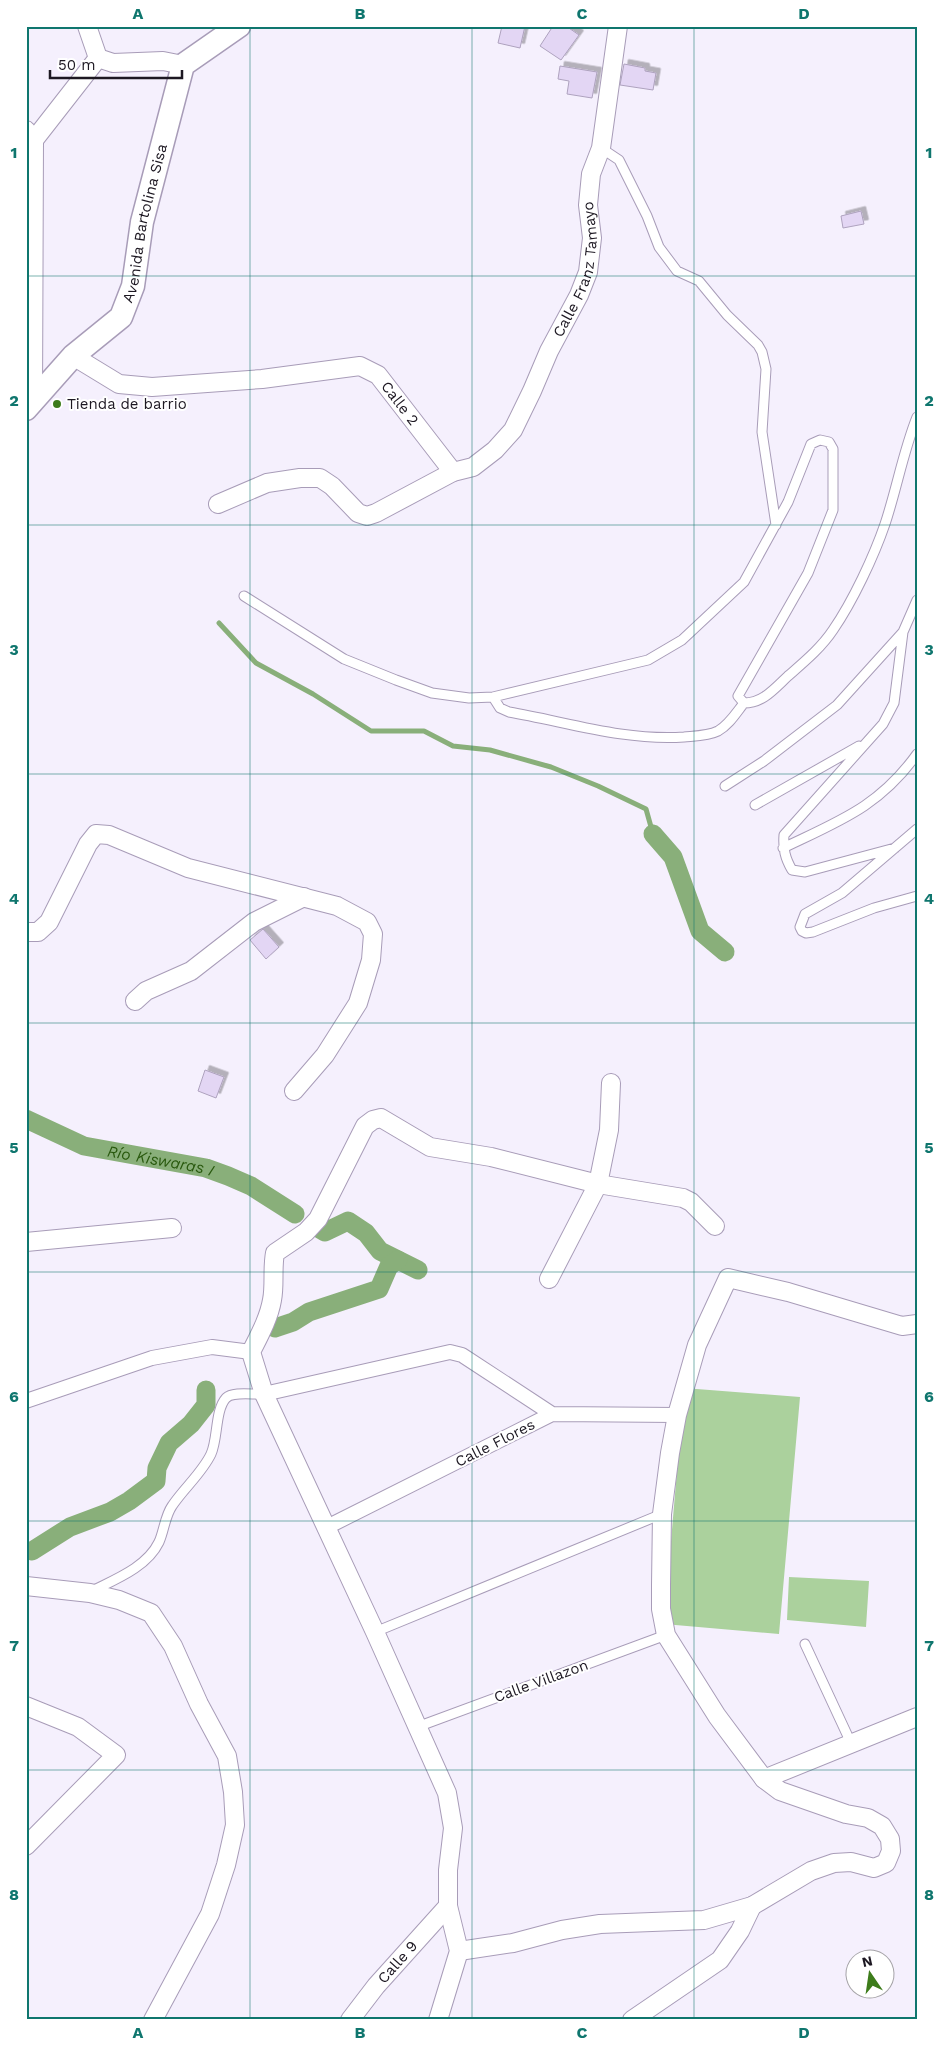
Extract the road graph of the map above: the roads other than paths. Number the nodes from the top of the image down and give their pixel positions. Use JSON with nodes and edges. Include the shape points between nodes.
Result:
{"nodes":[{"id":1,"x":87,"y":26,"type":"edge"},
{"id":2,"x":238,"y":26,"type":"edge"},
{"id":3,"x":618,"y":26,"type":"edge"},
{"id":4,"x":98,"y":58,"type":"junction"},
{"id":5,"x":183,"y":65,"type":"junction"},
{"id":6,"x":30,"y":135,"type":"edge"},
{"id":7,"x":601,"y":148,"type":"junction"},
{"id":8,"x":73,"y":356,"type":"junction"},
{"id":9,"x":30,"y":405,"type":"edge"},
{"id":10,"x":917,"y":417,"type":"edge"},
{"id":11,"x":453,"y":472,"type":"junction"},
{"id":12,"x":218,"y":504,"type":"dead end"},
{"id":13,"x":776,"y":525,"type":"junction"},
{"id":14,"x":244,"y":596,"type":"dead end"},
{"id":15,"x":917,"y":600,"type":"edge"},
{"id":16,"x":903,"y":632,"type":"junction"},
{"id":17,"x":493,"y":697,"type":"junction"},
{"id":18,"x":744,"y":703,"type":"junction"},
{"id":19,"x":868,"y":741,"type":"junction"},
{"id":20,"x":917,"y":754,"type":"edge"},
{"id":21,"x":725,"y":786,"type":"dead end"},
{"id":22,"x":755,"y":805,"type":"dead end"},
{"id":23,"x":917,"y":829,"type":"edge"},
{"id":24,"x":783,"y":848,"type":"junction"},
{"id":25,"x":895,"y":848,"type":"junction"},
{"id":26,"x":917,"y":896,"type":"edge"},
{"id":27,"x":304,"y":897,"type":"junction"},
{"id":28,"x":26,"y":932,"type":"edge"},
{"id":29,"x":135,"y":1001,"type":"dead end"},
{"id":30,"x":611,"y":1084,"type":"dead end"},
{"id":31,"x":294,"y":1091,"type":"dead end"},
{"id":32,"x":598,"y":1184,"type":"junction"},
{"id":33,"x":715,"y":1226,"type":"dead end"},
{"id":34,"x":172,"y":1228,"type":"dead end"},
{"id":35,"x":26,"y":1242,"type":"edge"},
{"id":36,"x":549,"y":1279,"type":"dead end"},
{"id":37,"x":917,"y":1324,"type":"edge"},
{"id":38,"x":251,"y":1352,"type":"junction"},
{"id":39,"x":264,"y":1394,"type":"junction"},
{"id":40,"x":26,"y":1401,"type":"edge"},
{"id":41,"x":552,"y":1414,"type":"junction"},
{"id":42,"x":677,"y":1415,"type":"junction"},
{"id":43,"x":662,"y":1514,"type":"junction"},
{"id":44,"x":325,"y":1528,"type":"junction"},
{"id":45,"x":26,"y":1586,"type":"edge"},
{"id":46,"x":90,"y":1593,"type":"junction"},
{"id":47,"x":375,"y":1632,"type":"junction"},
{"id":48,"x":666,"y":1635,"type":"junction"},
{"id":49,"x":804,"y":1644,"type":"dead end"},
{"id":50,"x":26,"y":1706,"type":"edge"},
{"id":51,"x":917,"y":1717,"type":"edge"},
{"id":52,"x":417,"y":1727,"type":"junction"},
{"id":53,"x":851,"y":1743,"type":"junction"},
{"id":54,"x":764,"y":1779,"type":"junction"},
{"id":55,"x":26,"y":1846,"type":"edge"},
{"id":56,"x":448,"y":1906,"type":"junction"},
{"id":57,"x":752,"y":1906,"type":"junction"},
{"id":58,"x":459,"y":1951,"type":"junction"},
{"id":59,"x":153,"y":2020,"type":"edge"},
{"id":60,"x":350,"y":2020,"type":"edge"},
{"id":61,"x":438,"y":2020,"type":"edge"},
{"id":62,"x":632,"y":2020,"type":"edge"}],
"edges":[{"from":1,"to":4,"type":"street"},
{"from":2,"to":5,"type":"street"},
{"from":3,"to":7,"type":"street","name":"Calle Franz Tamayo"},
{"from":4,"to":5,"type":"street","via":[[113,63],[163,61]]},
{"from":4,"to":6,"type":"street"},
{"from":5,"to":8,"type":"street","name":"Avenida Bartolina Sisa","via":[[142,222],[133,286],[121,317]]},
{"from":6,"to":9,"type":"street"},
{"from":7,"to":11,"type":"street","name":"Calle Franz Tamayo","via":[[591,174],[588,206],[592,238],[588,272],[579,296],[549,351],[513,430],[473,467]]},
{"from":7,"to":13,"type":"lane","via":[[619,160],[660,247],[677,271],[699,281],[762,352],[766,369],[762,432]]},
{"from":8,"to":9,"type":"street","name":"Avenida Bartolina Sisa"},
{"from":8,"to":11,"type":"street","name":"Calle 2","via":[[118,384],[152,387],[262,379],[360,366],[378,375]]},
{"from":10,"to":18,"type":"lane","via":[[908,438],[885,524],[864,575],[833,630],[814,654],[765,697],[755,703]]},
{"from":11,"to":12,"type":"street","via":[[367,516],[358,513],[320,478],[267,483]]},
{"from":13,"to":17,"type":"lane","via":[[744,582],[682,640],[648,660]]},
{"from":13,"to":18,"type":"lane","via":[[811,444],[820,440],[829,442],[833,449],[833,510],[808,573],[738,696]]},
{"from":14,"to":17,"type":"lane","via":[[344,659],[432,693],[468,698]]},
{"from":15,"to":16,"type":"lane"},
{"from":16,"to":19,"type":"lane","via":[[894,703],[883,724]]},
{"from":16,"to":21,"type":"lane","via":[[837,705],[764,761]]},
{"from":17,"to":18,"type":"lane","via":[[500,708],[509,712],[615,734],[663,738],[698,736],[717,731]]},
{"from":19,"to":22,"type":"lane"},
{"from":19,"to":24,"type":"lane","via":[[784,835]]},
{"from":20,"to":24,"type":"lane","via":[[899,778],[870,804]]},
{"from":23,"to":25,"type":"lane"},
{"from":24,"to":25,"type":"lane","via":[[792,870],[805,872]]},
{"from":25,"to":26,"type":"lane","via":[[842,893],[805,914],[800,927],[806,933],[813,932],[874,908]]},
{"from":27,"to":28,"type":"street","via":[[188,868],[110,835],[96,834],[49,922],[38,932]]},
{"from":27,"to":29,"type":"street","via":[[254,922],[191,971],[146,991]]},
{"from":27,"to":31,"type":"street","via":[[336,906],[368,922],[373,934],[371,960],[358,1003],[325,1055]]},
{"from":30,"to":32,"type":"street","via":[[609,1130]]},
{"from":32,"to":33,"type":"street","via":[[683,1198]]},
{"from":32,"to":36,"type":"street"},
{"from":32,"to":38,"type":"street","via":[[491,1157],[430,1146],[381,1118],[373,1120],[365,1126],[318,1219],[306,1232],[275,1253],[272,1300]]},
{"from":34,"to":35,"type":"street"},
{"from":37,"to":42,"type":"street","via":[[902,1326],[728,1278],[697,1345]]},
{"from":38,"to":39,"type":"street"},
{"from":38,"to":40,"type":"street","via":[[212,1347],[152,1358]]},
{"from":39,"to":41,"type":"street","via":[[450,1352],[462,1355]]},
{"from":39,"to":44,"type":"street"},
{"from":39,"to":46,"type":"lane","via":[[227,1398],[222,1405],[212,1452],[170,1509],[159,1543],[135,1568]]},
{"from":41,"to":42,"type":"street","name":"Calle Flores"},
{"from":41,"to":44,"type":"street","name":"Calle Flores"},
{"from":42,"to":43,"type":"street"},
{"from":43,"to":47,"type":"lane"},
{"from":43,"to":48,"type":"street","via":[[661,1609]]},
{"from":44,"to":47,"type":"street"},
{"from":45,"to":46,"type":"street"},
{"from":46,"to":59,"type":"street","via":[[151,1613],[173,1646],[227,1756],[233,1792],[235,1826],[210,1914]]},
{"from":47,"to":52,"type":"street"},
{"from":48,"to":52,"type":"lane","name":"Calle Villazon"},
{"from":48,"to":54,"type":"street","via":[[717,1716]]},
{"from":49,"to":53,"type":"lane"},
{"from":50,"to":55,"type":"street","via":[[78,1727],[116,1755]]},
{"from":51,"to":53,"type":"street"},
{"from":52,"to":56,"type":"street","via":[[447,1793],[453,1828]]},
{"from":53,"to":54,"type":"street"},
{"from":54,"to":57,"type":"street","via":[[780,1791],[846,1814],[868,1818],[882,1826],[890,1839],[891,1851],[886,1863],[874,1868],[851,1862],[834,1863],[811,1871]]},
{"from":56,"to":58,"type":"street"},
{"from":56,"to":60,"type":"street","name":"Calle 9"},
{"from":57,"to":58,"type":"street","via":[[704,1920],[600,1924]]},
{"from":57,"to":62,"type":"street","via":[[720,1960]]},
{"from":58,"to":61,"type":"street"}]}
